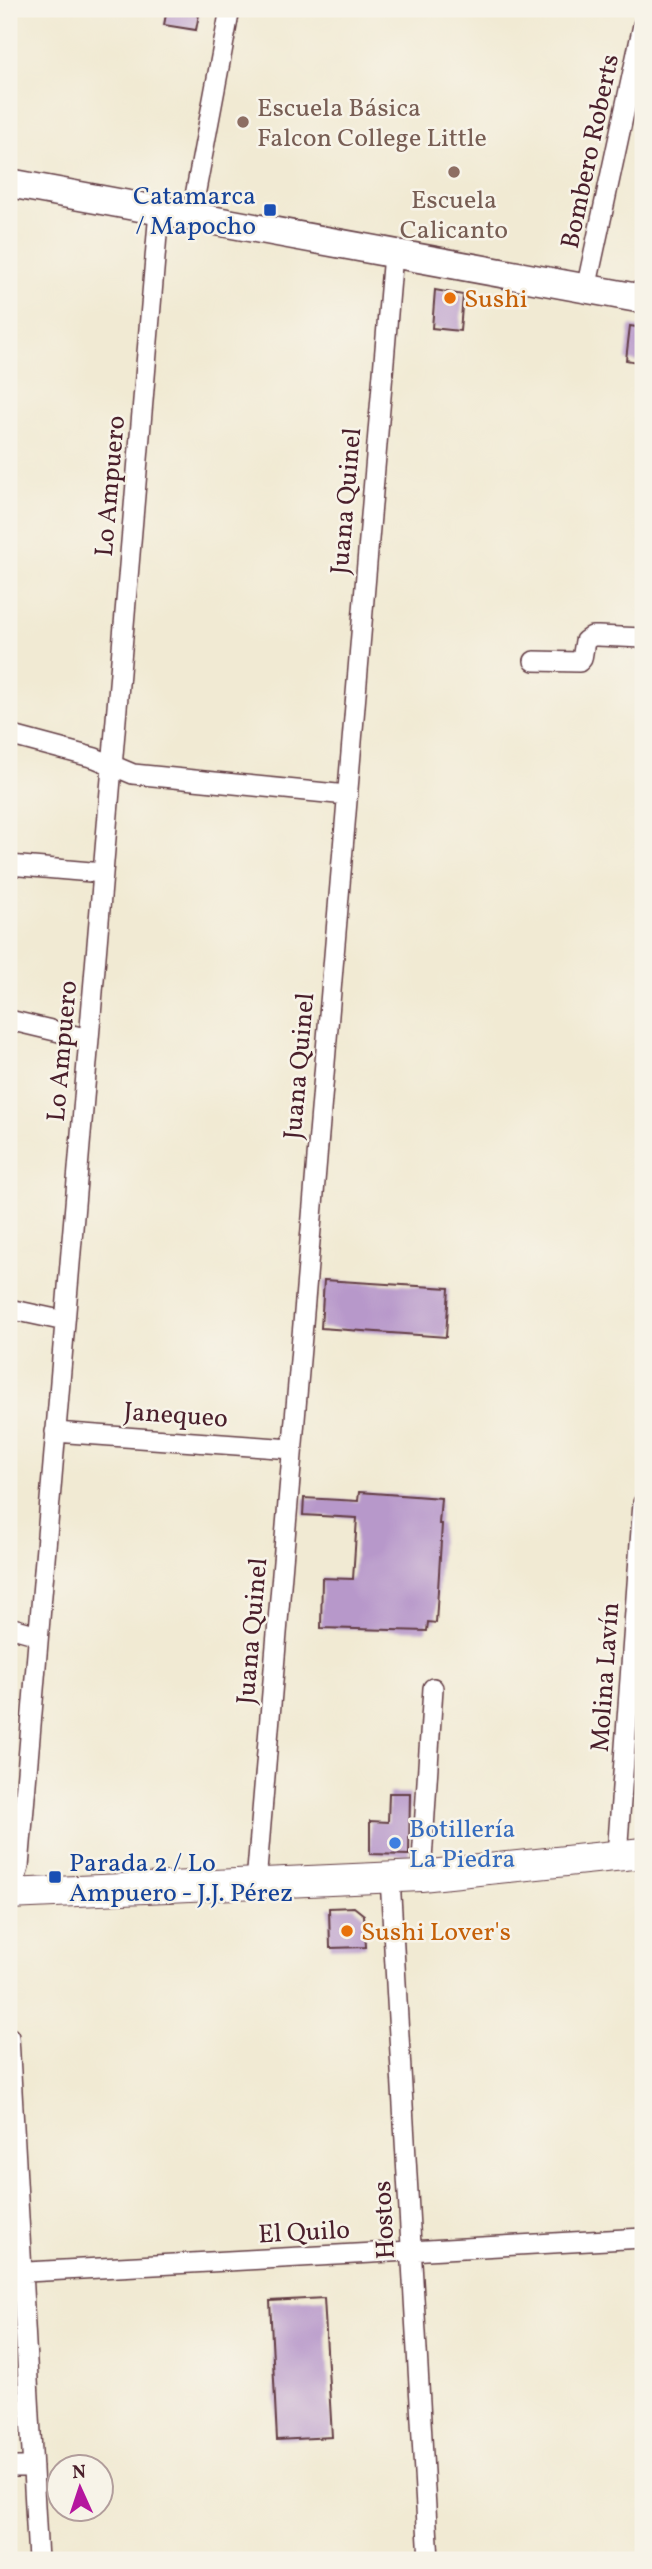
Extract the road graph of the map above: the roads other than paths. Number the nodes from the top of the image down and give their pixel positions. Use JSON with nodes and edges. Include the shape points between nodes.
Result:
{"nodes":[{"id":1,"x":230,"y":9,"type":"edge"},
{"id":2,"x":643,"y":25,"type":"edge"},
{"id":3,"x":9,"y":183,"type":"edge"},
{"id":4,"x":159,"y":211,"type":"junction"},
{"id":5,"x":191,"y":217,"type":"junction"},
{"id":6,"x":393,"y":254,"type":"junction"},
{"id":7,"x":586,"y":289,"type":"junction"},
{"id":8,"x":643,"y":299,"type":"edge"},
{"id":9,"x":643,"y":638,"type":"edge"},
{"id":10,"x":534,"y":661,"type":"dead end"},
{"id":11,"x":9,"y":735,"type":"edge"},
{"id":12,"x":112,"y":765,"type":"junction"},
{"id":13,"x":347,"y":795,"type":"junction"},
{"id":14,"x":9,"y":865,"type":"edge"},
{"id":15,"x":103,"y":873,"type":"junction"},
{"id":16,"x":9,"y":1020,"type":"edge"},
{"id":17,"x":89,"y":1039,"type":"junction"},
{"id":18,"x":9,"y":1309,"type":"edge"},
{"id":19,"x":65,"y":1321,"type":"junction"},
{"id":20,"x":55,"y":1432,"type":"junction"},
{"id":21,"x":292,"y":1449,"type":"junction"},
{"id":22,"x":643,"y":1503,"type":"edge"},
{"id":23,"x":9,"y":1627,"type":"edge"},
{"id":24,"x":38,"y":1635,"type":"junction"},
{"id":25,"x":433,"y":1688,"type":"dead end"},
{"id":26,"x":630,"y":1854,"type":"edge"},
{"id":27,"x":421,"y":1876,"type":"junction"},
{"id":28,"x":390,"y":1878,"type":"junction"},
{"id":29,"x":256,"y":1883,"type":"junction"},
{"id":30,"x":9,"y":1896,"type":"edge"},
{"id":31,"x":9,"y":2037,"type":"edge"},
{"id":32,"x":643,"y":2238,"type":"edge"},
{"id":33,"x":412,"y":2251,"type":"junction"},
{"id":34,"x":15,"y":2273,"type":"edge"},
{"id":35,"x":9,"y":2467,"type":"edge"},
{"id":36,"x":33,"y":2468,"type":"junction"},
{"id":37,"x":38,"y":2560,"type":"edge"},
{"id":38,"x":429,"y":2560,"type":"edge"}],
"edges":[{"from":1,"to":5,"type":"street"},
{"from":2,"to":7,"type":"street","name":"Bombero Roberts"},
{"from":3,"to":4,"type":"main road"},
{"from":4,"to":5,"type":"main road"},
{"from":4,"to":12,"type":"street","name":"Lo Ampuero"},
{"from":5,"to":6,"type":"main road"},
{"from":6,"to":7,"type":"main road"},
{"from":6,"to":13,"type":"street","name":"Juana Quinel"},
{"from":7,"to":8,"type":"main road"},
{"from":9,"to":10,"type":"street","via":[[593,636],[585,641],[579,662]]},
{"from":11,"to":12,"type":"street"},
{"from":12,"to":13,"type":"street","via":[[133,774]]},
{"from":12,"to":15,"type":"street","name":"Lo Ampuero"},
{"from":13,"to":21,"type":"street","name":"Juana Quinel"},
{"from":14,"to":15,"type":"street"},
{"from":15,"to":17,"type":"street","name":"Lo Ampuero"},
{"from":16,"to":17,"type":"street"},
{"from":17,"to":19,"type":"street","name":"Lo Ampuero"},
{"from":18,"to":19,"type":"street"},
{"from":19,"to":20,"type":"street","name":"Lo Ampuero"},
{"from":20,"to":21,"type":"street","name":"Janequeo"},
{"from":20,"to":24,"type":"street","name":"Lo Ampuero"},
{"from":21,"to":29,"type":"street","name":"Juana Quinel"},
{"from":22,"to":26,"type":"street","name":"Molina Lavín"},
{"from":23,"to":24,"type":"street"},
{"from":24,"to":30,"type":"street","name":"Lo Ampuero","via":[[19,1867]]},
{"from":25,"to":27,"type":"street"},
{"from":26,"to":27,"type":"main road"},
{"from":27,"to":28,"type":"main road"},
{"from":28,"to":29,"type":"main road"},
{"from":28,"to":33,"type":"street","name":"Hostos"},
{"from":29,"to":30,"type":"main road"},
{"from":31,"to":34,"type":"street"},
{"from":32,"to":33,"type":"street","name":"El Quilo"},
{"from":33,"to":34,"type":"street","name":"El Quilo"},
{"from":33,"to":38,"type":"street","name":"Hostos"},
{"from":34,"to":36,"type":"street"},
{"from":35,"to":36,"type":"street"},
{"from":36,"to":37,"type":"street"}]}
